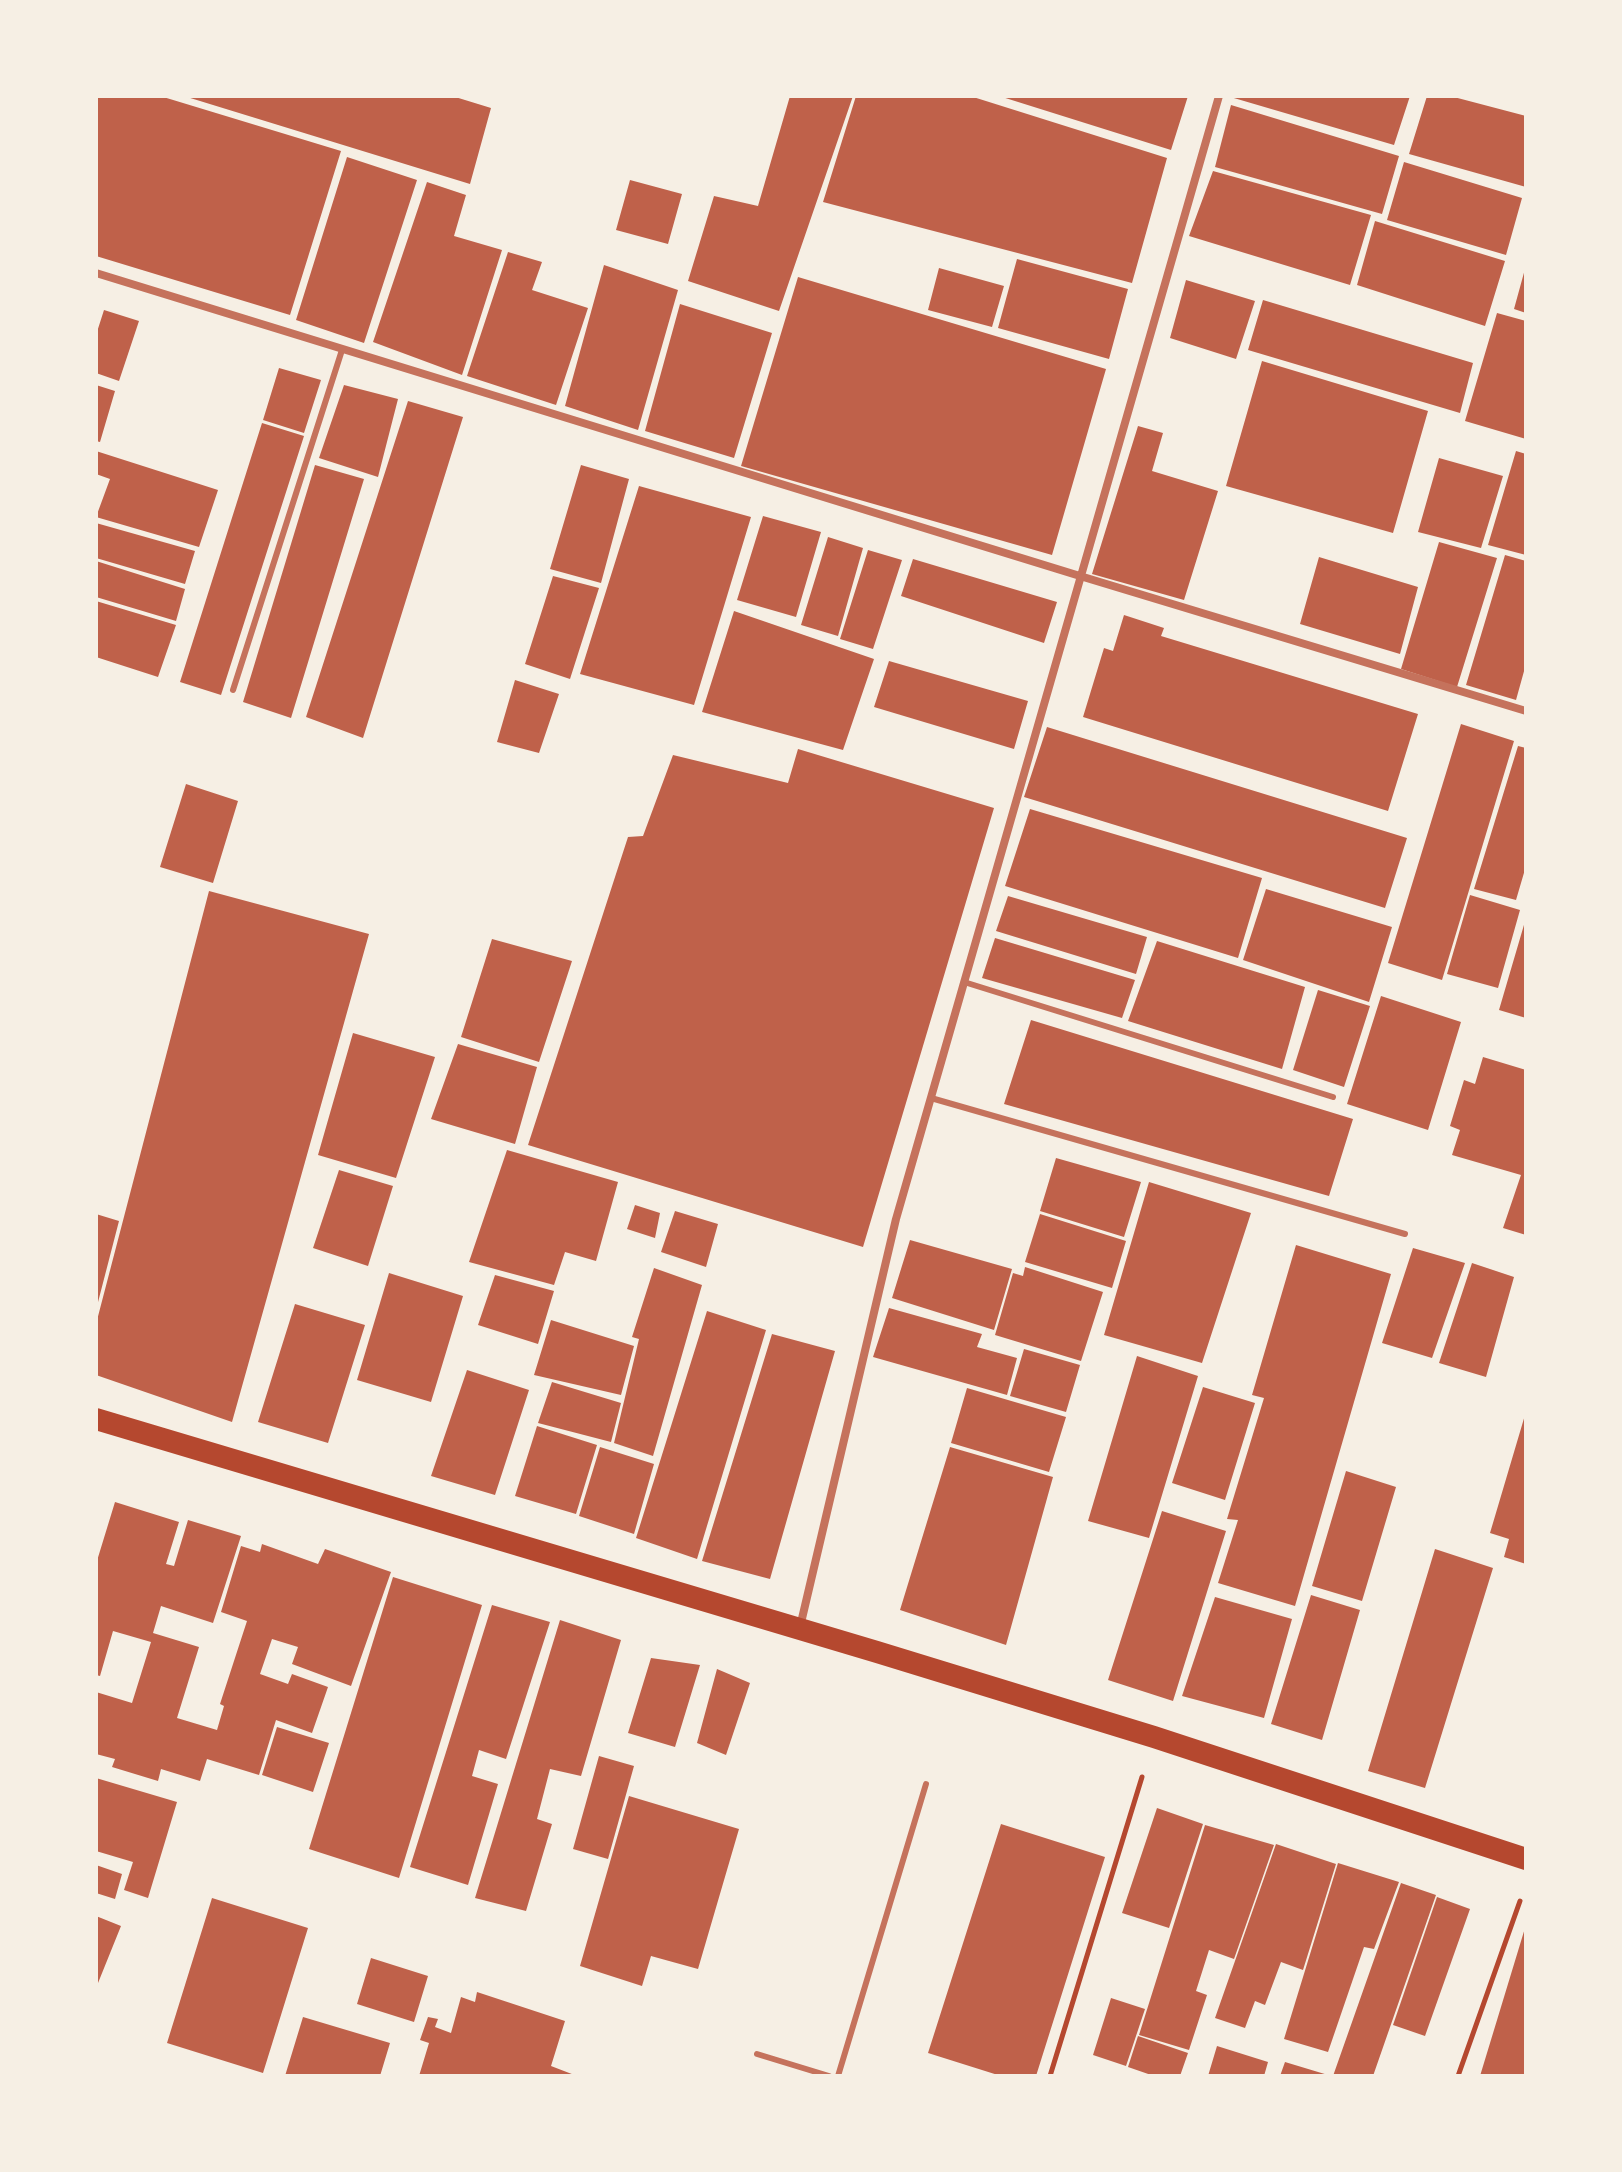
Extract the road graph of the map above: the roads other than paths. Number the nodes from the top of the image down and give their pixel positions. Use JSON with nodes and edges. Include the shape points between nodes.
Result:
{"nodes":[{"id":1,"x":1219,"y":96,"type":"edge"},
{"id":2,"x":96,"y":273,"type":"edge"},
{"id":3,"x":342,"y":350,"type":"junction"},
{"id":4,"x":1080,"y":576,"type":"junction"},
{"id":5,"x":233,"y":690,"type":"dead end"},
{"id":6,"x":1526,"y":711,"type":"edge"},
{"id":7,"x":964,"y":982,"type":"junction"},
{"id":8,"x":1333,"y":1097,"type":"dead end"},
{"id":9,"x":931,"y":1098,"type":"junction"},
{"id":10,"x":1405,"y":1234,"type":"dead end"},
{"id":11,"x":96,"y":1419,"type":"edge"},
{"id":12,"x":799,"y":1630,"type":"junction"},
{"id":13,"x":926,"y":1784,"type":"dead end"},
{"id":14,"x":1526,"y":1859,"type":"edge"},
{"id":15,"x":757,"y":2054,"type":"dead end"},
{"id":16,"x":829,"y":2076,"type":"edge"},
{"id":17,"x":838,"y":2076,"type":"edge"}],
"edges":[{"from":1,"to":4,"type":"street"},
{"from":2,"to":3,"type":"street"},
{"from":3,"to":4,"type":"street"},
{"from":3,"to":5,"type":"lane"},
{"from":4,"to":6,"type":"street"},
{"from":4,"to":7,"type":"street"},
{"from":7,"to":8,"type":"lane"},
{"from":7,"to":9,"type":"street"},
{"from":9,"to":10,"type":"lane"},
{"from":9,"to":12,"type":"street","via":[[896,1219]]},
{"from":11,"to":12,"type":"highway"},
{"from":12,"to":14,"type":"highway","via":[[1154,1737]]},
{"from":13,"to":17,"type":"lane"},
{"from":15,"to":16,"type":"lane"}]}
